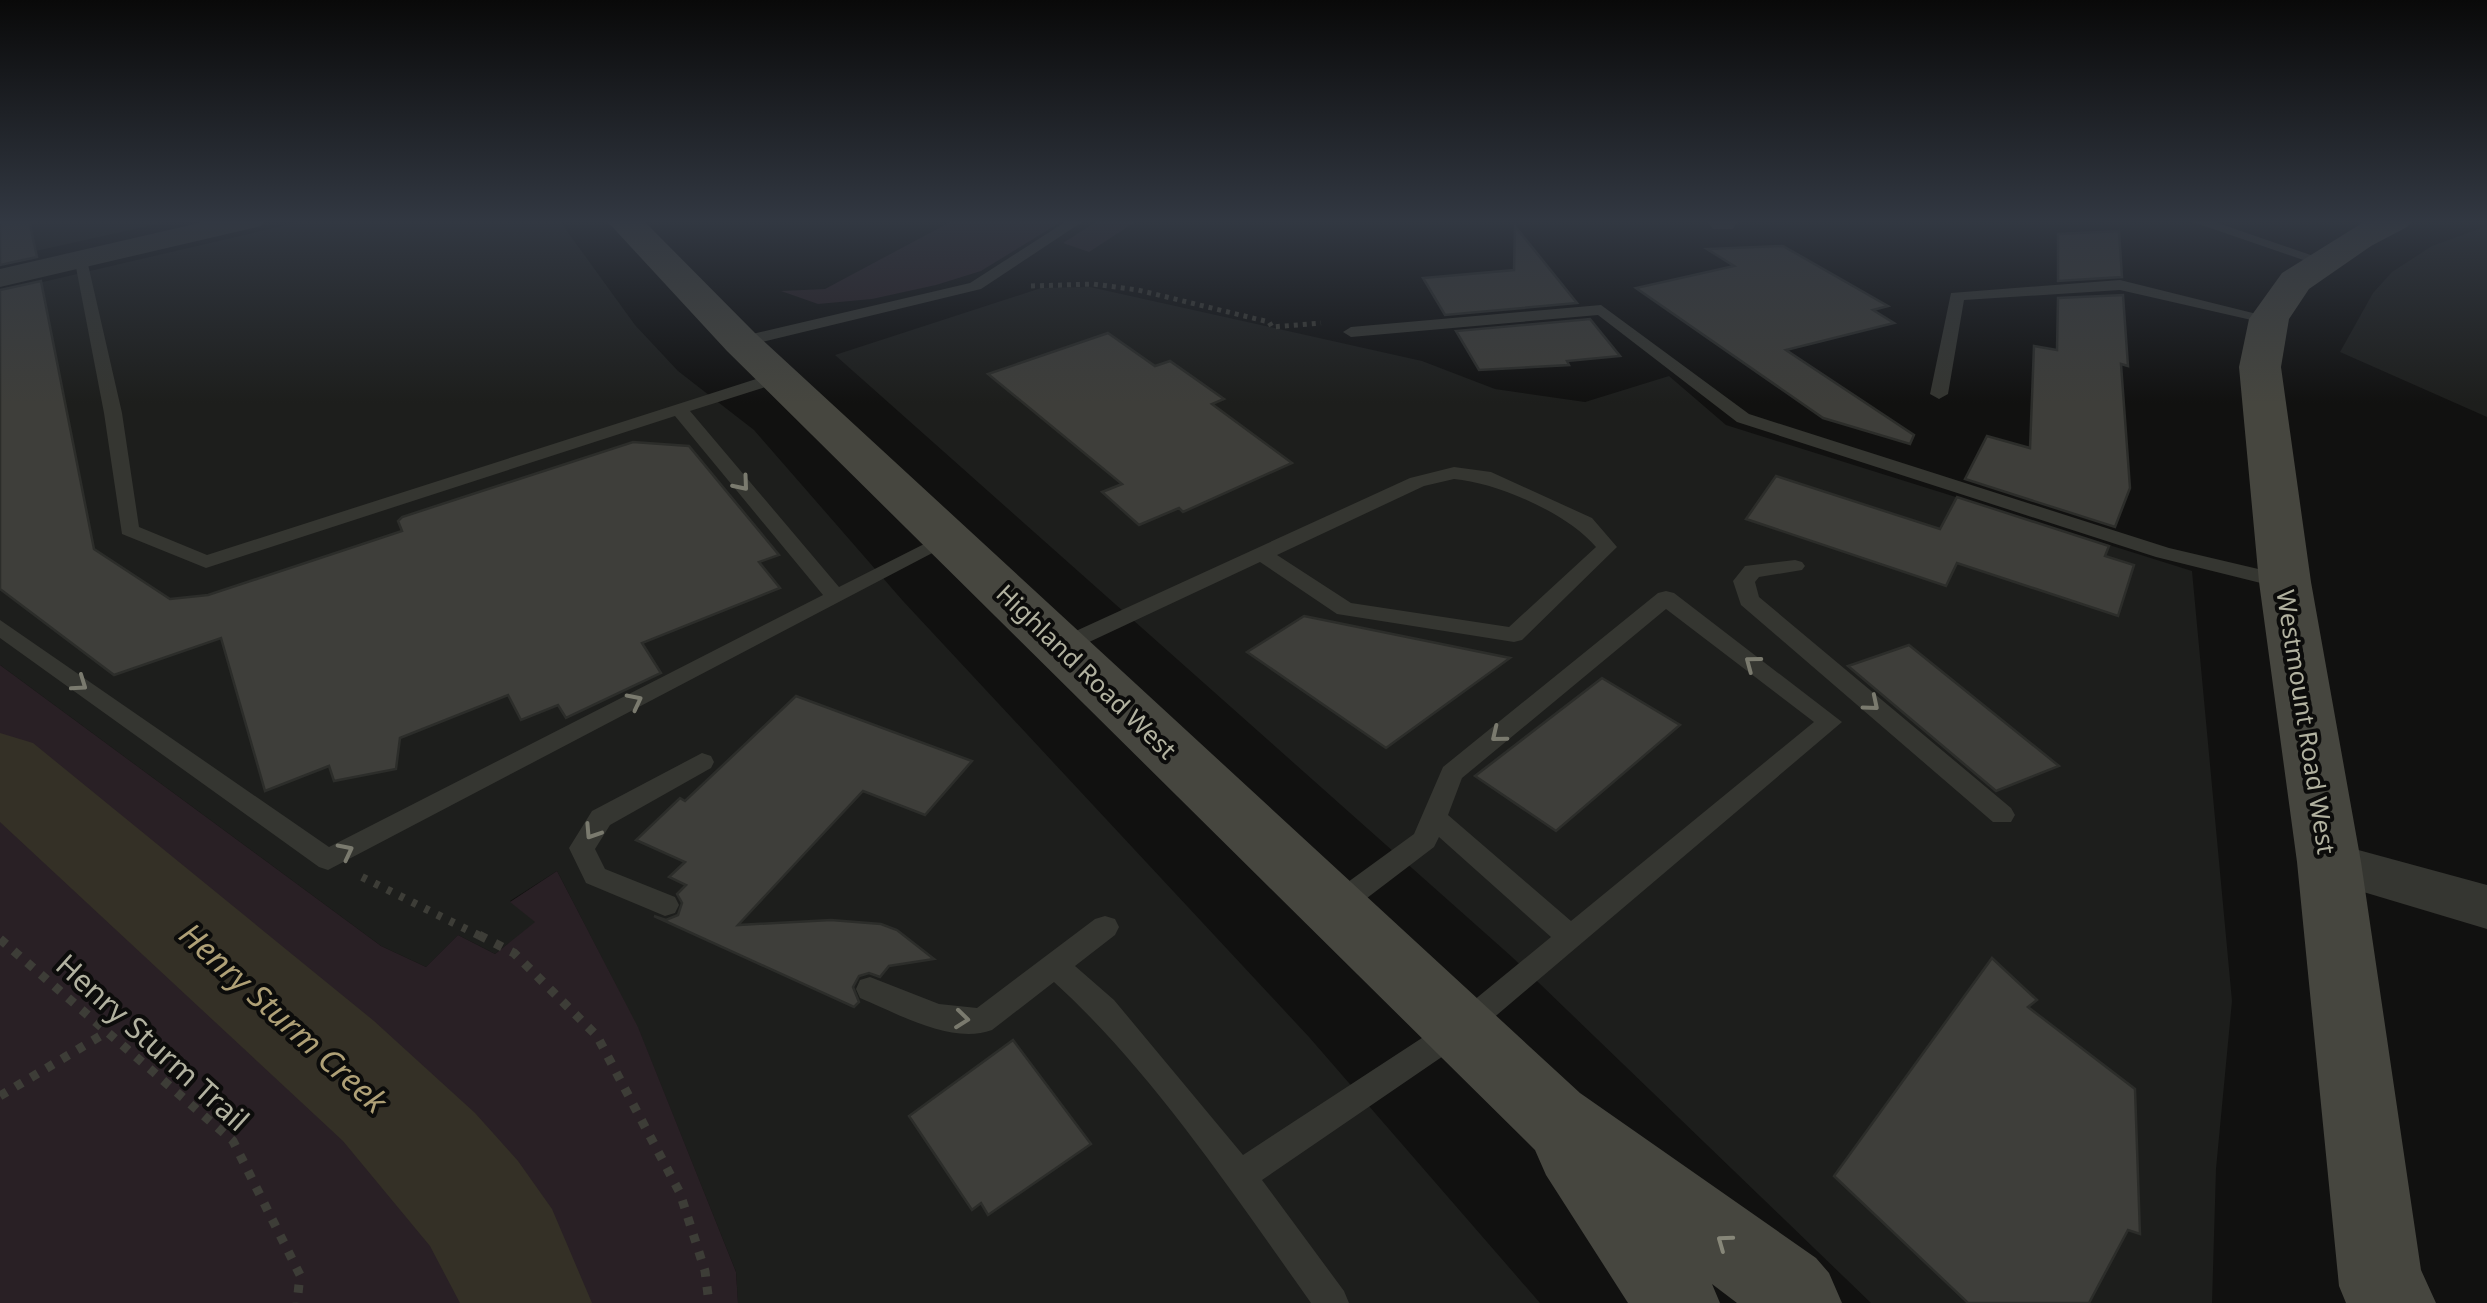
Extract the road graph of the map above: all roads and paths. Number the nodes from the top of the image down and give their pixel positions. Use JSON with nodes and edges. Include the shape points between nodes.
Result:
{"nodes":[{"id":1,"x":84,"y":281,"type":"edge"},
{"id":2,"x":683,"y":281,"type":"edge"},
{"id":3,"x":983,"y":281,"type":"edge"},
{"id":4,"x":2295,"y":281,"type":"edge"},
{"id":5,"x":975,"y":286,"type":"junction"},
{"id":6,"x":2269,"y":319,"type":"junction"},
{"id":7,"x":1269,"y":322,"type":"dead end"},
{"id":8,"x":1351,"y":332,"type":"dead end"},
{"id":9,"x":760,"y":359,"type":"junction"},
{"id":10,"x":1939,"y":394,"type":"dead end"},
{"id":11,"x":679,"y":410,"type":"junction"},
{"id":12,"x":948,"y":539,"type":"junction"},
{"id":13,"x":1260,"y":553,"type":"junction"},
{"id":14,"x":1795,"y":566,"type":"dead end"},
{"id":15,"x":2285,"y":582,"type":"junction"},
{"id":16,"x":836,"y":597,"type":"junction"},
{"id":17,"x":0,"y":627,"type":"edge"},
{"id":18,"x":1062,"y":646,"type":"junction"},
{"id":19,"x":702,"y":762,"type":"dead end"},
{"id":20,"x":2002,"y":815,"type":"dead end"},
{"id":21,"x":1434,"y":818,"type":"junction"},
{"id":22,"x":328,"y":860,"type":"junction"},
{"id":23,"x":2329,"y":862,"type":"junction"},
{"id":24,"x":666,"y":905,"type":"dead end"},
{"id":25,"x":2487,"y":906,"type":"edge"},
{"id":26,"x":1334,"y":907,"type":"junction"},
{"id":27,"x":1105,"y":926,"type":"dead end"},
{"id":28,"x":1571,"y":938,"type":"junction"},
{"id":29,"x":0,"y":939,"type":"edge"},
{"id":30,"x":1055,"y":965,"type":"junction"},
{"id":31,"x":870,"y":989,"type":"dead end"},
{"id":32,"x":1462,"y":1028,"type":"junction"},
{"id":33,"x":107,"y":1032,"type":"junction"},
{"id":34,"x":0,"y":1096,"type":"edge"},
{"id":35,"x":1553,"y":1118,"type":"junction"},
{"id":36,"x":1240,"y":1176,"type":"junction"},
{"id":37,"x":2383,"y":1297,"type":"edge"},
{"id":38,"x":298,"y":1303,"type":"edge"},
{"id":39,"x":709,"y":1303,"type":"edge"},
{"id":40,"x":1332,"y":1303,"type":"edge"},
{"id":41,"x":1677,"y":1303,"type":"edge"},
{"id":42,"x":1800,"y":1303,"type":"edge"}],
"edges":[{"from":1,"to":11,"type":"lane","via":[[113,413],[129,530],[206,562]]},
{"from":2,"to":9,"type":"main road","name":"Highland Road West"},
{"from":3,"to":5,"type":"lane"},
{"from":4,"to":6,"type":"main road","name":"Westmount Road West"},
{"from":5,"to":7,"type":"path","via":[[1093,284]]},
{"from":5,"to":9,"type":"lane"},
{"from":6,"to":10,"type":"lane","via":[[2120,286],[1956,296]]},
{"from":6,"to":15,"type":"main road","name":"Westmount Road West","via":[[2260,367]]},
{"from":8,"to":15,"type":"lane","via":[[1601,310],[1743,418],[2164,552]]},
{"from":9,"to":11,"type":"lane"},
{"from":9,"to":12,"type":"main road","name":"Highland Road West"},
{"from":11,"to":16,"type":"lane","one_way":true},
{"from":12,"to":16,"type":"lane"},
{"from":12,"to":18,"type":"main road","name":"Highland Road West"},
{"from":13,"to":13,"type":"lane","via":[[1345,610],[1514,635],[1607,547],[1585,522],[1484,476],[1454,472],[1417,482]]},
{"from":13,"to":18,"type":"lane"},
{"from":14,"to":20,"type":"lane","one_way":true,"via":[[1752,571],[1744,581],[1749,600]]},
{"from":15,"to":23,"type":"main road","name":"Westmount Road West"},
{"from":22,"to":16,"type":"lane","one_way":true},
{"from":17,"to":22,"type":"lane","one_way":true},
{"from":18,"to":26,"type":"main road","name":"Highland Road West"},
{"from":19,"to":24,"type":"lane","one_way":true,"via":[[601,818],[582,848],[595,876]]},
{"from":21,"to":26,"type":"lane","via":[[1425,840]]},
{"from":21,"to":28,"type":"lane"},
{"from":28,"to":21,"type":"lane","one_way":true,"via":[[1830,722],[1666,598],[1452,773]]},
{"from":22,"to":39,"type":"path","via":[[514,953],[596,1036],[680,1193]]},
{"from":23,"to":25,"type":"street"},
{"from":23,"to":37,"type":"main road","name":"Westmount Road West"},
{"from":26,"to":32,"type":"main road","name":"Highland Road West"},
{"from":27,"to":30,"type":"lane"},
{"from":28,"to":32,"type":"lane"},
{"from":29,"to":33,"type":"path","name":"Henry Sturm Trail"},
{"from":31,"to":30,"type":"lane","one_way":true,"via":[[938,1016],[982,1021]]},
{"from":30,"to":36,"type":"lane","via":[[1104,1008]]},
{"from":32,"to":35,"type":"main road","name":"Highland Road West"},
{"from":32,"to":36,"type":"lane"},
{"from":33,"to":34,"type":"path"},
{"from":33,"to":38,"type":"path","name":"Henry Sturm Trail","via":[[234,1141],[300,1274]]},
{"from":35,"to":41,"type":"main road","name":"Highland Road West"},
{"from":42,"to":35,"type":"main road","name":"Highland Road West","one_way":true},
{"from":36,"to":40,"type":"lane"}]}
